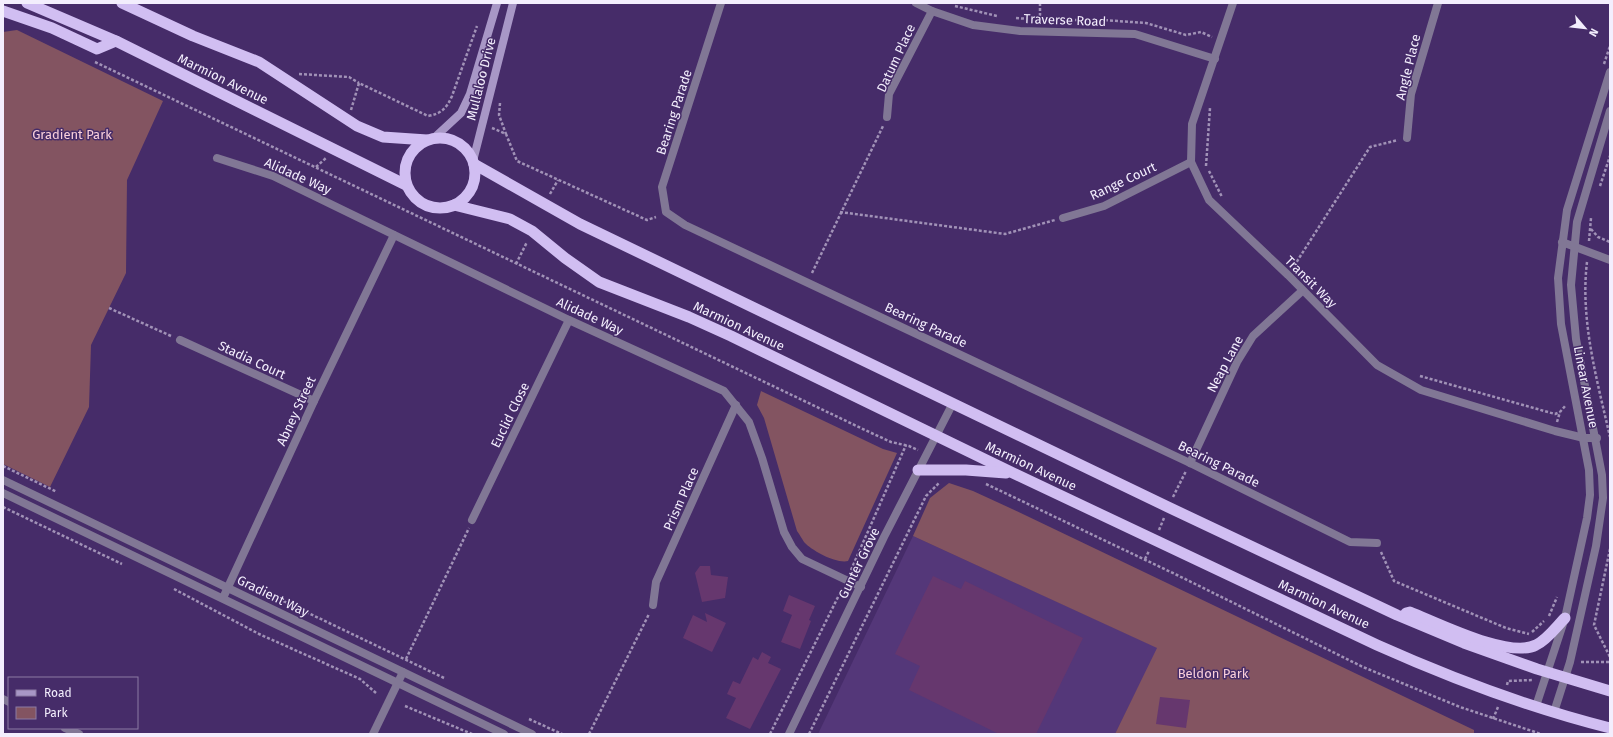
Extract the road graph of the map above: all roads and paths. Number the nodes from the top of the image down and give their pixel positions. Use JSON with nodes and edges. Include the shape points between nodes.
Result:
{"nodes":[{"id":1,"x":27,"y":3,"type":"edge"},
{"id":2,"x":122,"y":3,"type":"edge"},
{"id":3,"x":497,"y":3,"type":"edge"},
{"id":4,"x":513,"y":3,"type":"edge"},
{"id":5,"x":721,"y":3,"type":"edge"},
{"id":6,"x":916,"y":3,"type":"edge"},
{"id":7,"x":1040,"y":3,"type":"edge"},
{"id":8,"x":1233,"y":3,"type":"edge"},
{"id":9,"x":1438,"y":3,"type":"edge"},
{"id":10,"x":3,"y":11,"type":"edge"},
{"id":11,"x":932,"y":11,"type":"junction"},
{"id":12,"x":478,"y":24,"type":"dead end"},
{"id":13,"x":1040,"y":32,"type":"junction"},
{"id":14,"x":116,"y":42,"type":"junction"},
{"id":15,"x":1215,"y":59,"type":"junction"},
{"id":16,"x":95,"y":62,"type":"dead end"},
{"id":17,"x":1610,"y":72,"type":"edge"},
{"id":18,"x":278,"y":73,"type":"junction"},
{"id":19,"x":359,"y":83,"type":"junction"},
{"id":20,"x":1212,"y":102,"type":"dead end"},
{"id":21,"x":1610,"y":111,"type":"edge"},
{"id":22,"x":887,"y":117,"type":"joint"},
{"id":23,"x":348,"y":122,"type":"junction"},
{"id":24,"x":482,"y":123,"type":"junction"},
{"id":25,"x":1407,"y":138,"type":"joint"},
{"id":26,"x":430,"y":139,"type":"junction"},
{"id":27,"x":334,"y":149,"type":"junction"},
{"id":28,"x":1610,"y":156,"type":"edge"},
{"id":29,"x":217,"y":158,"type":"dead end"},
{"id":30,"x":473,"y":162,"type":"junction"},
{"id":31,"x":1191,"y":162,"type":"junction"},
{"id":32,"x":316,"y":167,"type":"junction"},
{"id":33,"x":406,"y":184,"type":"junction"},
{"id":34,"x":1600,"y":187,"type":"dead end"},
{"id":35,"x":1223,"y":198,"type":"dead end"},
{"id":36,"x":454,"y":205,"type":"junction"},
{"id":37,"x":666,"y":212,"type":"junction"},
{"id":38,"x":840,"y":212,"type":"junction"},
{"id":39,"x":1590,"y":217,"type":"dead end"},
{"id":40,"x":1063,"y":218,"type":"joint"},
{"id":41,"x":1591,"y":229,"type":"junction"},
{"id":42,"x":394,"y":235,"type":"junction"},
{"id":43,"x":1562,"y":242,"type":"junction"},
{"id":44,"x":1610,"y":242,"type":"edge"},
{"id":45,"x":1574,"y":246,"type":"junction"},
{"id":46,"x":1588,"y":252,"type":"junction"},
{"id":47,"x":1610,"y":260,"type":"edge"},
{"id":48,"x":1288,"y":275,"type":"junction"},
{"id":49,"x":808,"y":283,"type":"junction"},
{"id":50,"x":1302,"y":291,"type":"junction"},
{"id":51,"x":109,"y":308,"type":"dead end"},
{"id":52,"x":569,"y":320,"type":"junction"},
{"id":53,"x":180,"y":340,"type":"joint"},
{"id":54,"x":1417,"y":375,"type":"dead end"},
{"id":55,"x":314,"y":401,"type":"junction"},
{"id":56,"x":953,"y":403,"type":"junction"},
{"id":57,"x":736,"y":405,"type":"junction"},
{"id":58,"x":1560,"y":412,"type":"dead end"},
{"id":59,"x":936,"y":436,"type":"junction"},
{"id":60,"x":1610,"y":437,"type":"edge"},
{"id":61,"x":1584,"y":438,"type":"junction"},
{"id":62,"x":1597,"y":438,"type":"junction"},
{"id":63,"x":926,"y":455,"type":"junction"},
{"id":64,"x":1190,"y":463,"type":"junction"},
{"id":65,"x":918,"y":470,"type":"junction"},
{"id":66,"x":946,"y":470,"type":"junction"},
{"id":67,"x":1013,"y":473,"type":"junction"},
{"id":68,"x":3,"y":480,"type":"edge"},
{"id":69,"x":981,"y":482,"type":"dead end"},
{"id":70,"x":3,"y":493,"type":"edge"},
{"id":71,"x":3,"y":507,"type":"edge"},
{"id":72,"x":472,"y":520,"type":"joint"},
{"id":73,"x":1377,"y":543,"type":"joint"},
{"id":74,"x":1610,"y":549,"type":"edge"},
{"id":75,"x":126,"y":566,"type":"dead end"},
{"id":76,"x":228,"y":587,"type":"junction"},
{"id":77,"x":861,"y":587,"type":"junction"},
{"id":78,"x":172,"y":588,"type":"dead end"},
{"id":79,"x":223,"y":598,"type":"junction"},
{"id":80,"x":277,"y":598,"type":"dead end"},
{"id":81,"x":653,"y":605,"type":"joint"},
{"id":82,"x":1397,"y":615,"type":"junction"},
{"id":83,"x":1565,"y":618,"type":"junction"},
{"id":84,"x":1537,"y":645,"type":"junction"},
{"id":85,"x":1610,"y":657,"type":"edge"},
{"id":86,"x":406,"y":660,"type":"junction"},
{"id":87,"x":1536,"y":669,"type":"junction"},
{"id":88,"x":403,"y":672,"type":"junction"},
{"id":89,"x":1548,"y":673,"type":"junction"},
{"id":90,"x":1564,"y":678,"type":"junction"},
{"id":91,"x":448,"y":680,"type":"dead end"},
{"id":92,"x":398,"y":683,"type":"junction"},
{"id":93,"x":1610,"y":691,"type":"edge"},
{"id":94,"x":376,"y":693,"type":"dead end"},
{"id":95,"x":1503,"y":695,"type":"junction"},
{"id":96,"x":405,"y":706,"type":"dead end"},
{"id":97,"x":1536,"y":706,"type":"junction"},
{"id":98,"x":1554,"y":712,"type":"junction"},
{"id":99,"x":524,"y":717,"type":"dead end"},
{"id":100,"x":1493,"y":719,"type":"junction"},
{"id":101,"x":1610,"y":728,"type":"edge"},
{"id":102,"x":67,"y":729,"type":"edge"},
{"id":103,"x":79,"y":734,"type":"edge"},
{"id":104,"x":374,"y":734,"type":"edge"},
{"id":105,"x":472,"y":734,"type":"edge"},
{"id":106,"x":504,"y":734,"type":"edge"},
{"id":107,"x":532,"y":734,"type":"edge"},
{"id":108,"x":562,"y":734,"type":"edge"},
{"id":109,"x":589,"y":734,"type":"edge"},
{"id":110,"x":789,"y":734,"type":"edge"},
{"id":111,"x":809,"y":734,"type":"edge"},
{"id":112,"x":1541,"y":734,"type":"edge"}],
"edges":[{"from":1,"to":14,"type":"highway","name":"Marmion Avenue"},
{"from":2,"to":18,"type":"highway","name":"Marmion Avenue","via":[[193,36],[259,62]]},
{"from":3,"to":26,"type":"main road","name":"Mullaloo Drive","via":[[470,94],[461,113]]},
{"from":4,"to":24,"type":"main road","name":"Mullaloo Drive"},
{"from":5,"to":37,"type":"street","name":"Bearing Parade","via":[[662,187]]},
{"from":6,"to":11,"type":"street","name":"Traverse Road"},
{"from":7,"to":13,"type":"path"},
{"from":8,"to":15,"type":"street","name":"Transit Way"},
{"from":9,"to":25,"type":"street","name":"Angle Place","via":[[1411,94]]},
{"from":10,"to":14,"type":"highway","via":[[52,28],[97,49]]},
{"from":11,"to":13,"type":"street","name":"Traverse Road","via":[[973,25]]},
{"from":11,"to":22,"type":"street","name":"Datum Place","via":[[889,94]]},
{"from":12,"to":19,"type":"path","via":[[448,106],[438,114],[428,116]]},
{"from":13,"to":15,"type":"street","name":"Traverse Road","via":[[1135,34]]},
{"from":14,"to":27,"type":"highway","name":"Marmion Avenue"},
{"from":15,"to":31,"type":"street","name":"Transit Way","via":[[1192,124]]},
{"from":16,"to":32,"type":"path"},
{"from":17,"to":43,"type":"street","name":"Linear Avenue","via":[[1567,210]]},
{"from":18,"to":19,"type":"path","via":[[349,77]]},
{"from":18,"to":23,"type":"highway","name":"Marmion Avenue"},
{"from":19,"to":23,"type":"path"},
{"from":20,"to":35,"type":"path","via":[[1206,165]]},
{"from":21,"to":45,"type":"street","name":"Linear Avenue","via":[[1583,199]]},
{"from":22,"to":38,"type":"path"},
{"from":23,"to":26,"type":"highway","name":"Marmion Avenue","via":[[383,137]]},
{"from":24,"to":30,"type":"main road","name":"Mullaloo Drive"},
{"from":24,"to":37,"type":"path","via":[[506,134],[517,161],[523,164],[647,220]]},
{"from":25,"to":48,"type":"path","via":[[1370,147]]},
{"from":26,"to":30,"type":"highway","via":[[444,138],[457,143],[468,152]]},
{"from":26,"to":33,"type":"highway","via":[[419,145],[408,158],[404,176]]},
{"from":27,"to":32,"type":"path"},
{"from":27,"to":33,"type":"highway","name":"Marmion Avenue"},
{"from":28,"to":34,"type":"path"},
{"from":29,"to":42,"type":"street","name":"Alidade Way","via":[[273,176]]},
{"from":30,"to":36,"type":"highway","via":[[474,180],[471,188],[467,195]]},
{"from":30,"to":56,"type":"highway","name":"Marmion Avenue","via":[[580,224]]},
{"from":31,"to":40,"type":"street","name":"Range Court","via":[[1104,206]]},
{"from":31,"to":48,"type":"street","name":"Transit Way","via":[[1209,200]]},
{"from":32,"to":63,"type":"path","via":[[858,427]]},
{"from":33,"to":36,"type":"highway","via":[[414,197],[426,205],[440,208]]},
{"from":36,"to":59,"type":"highway","name":"Marmion Avenue","via":[[510,219],[532,231],[599,282],[724,333]]},
{"from":37,"to":49,"type":"street","name":"Bearing Parade","via":[[685,225]]},
{"from":38,"to":40,"type":"path","via":[[1005,234]]},
{"from":38,"to":49,"type":"path"},
{"from":39,"to":41,"type":"path"},
{"from":41,"to":44,"type":"path","via":[[1598,237]]},
{"from":41,"to":46,"type":"path"},
{"from":42,"to":52,"type":"street","name":"Alidade Way"},
{"from":42,"to":55,"type":"street","name":"Abney Street"},
{"from":43,"to":45,"type":"street"},
{"from":43,"to":61,"type":"street","name":"Linear Avenue","via":[[1558,278],[1561,324]]},
{"from":45,"to":46,"type":"street"},
{"from":45,"to":62,"type":"street","name":"Linear Avenue","via":[[1572,311]]},
{"from":46,"to":47,"type":"street"},
{"from":46,"to":60,"type":"path","via":[[1585,276],[1587,328]]},
{"from":48,"to":50,"type":"street","name":"Transit Way"},
{"from":49,"to":64,"type":"street","name":"Bearing Parade"},
{"from":50,"to":61,"type":"street","name":"Transit Way","via":[[1378,365],[1421,390]]},
{"from":50,"to":64,"type":"street","name":"Neap Lane","via":[[1253,336],[1237,362]]},
{"from":51,"to":53,"type":"path"},
{"from":52,"to":57,"type":"street","name":"Alidade Way","via":[[724,391]]},
{"from":52,"to":72,"type":"street","name":"Euclid Close"},
{"from":53,"to":55,"type":"street","name":"Stadia Court"},
{"from":54,"to":58,"type":"path","via":[[1555,414]]},
{"from":55,"to":76,"type":"street","name":"Abney Street"},
{"from":56,"to":59,"type":"street","name":"Gunter Grove"},
{"from":56,"to":82,"type":"highway","name":"Marmion Avenue"},
{"from":57,"to":77,"type":"street","name":"Alidade Way","via":[[749,422],[784,532],[792,547],[802,559]]},
{"from":57,"to":81,"type":"street","name":"Prism Place","via":[[656,582]]},
{"from":59,"to":63,"type":"street","name":"Gunter Grove"},
{"from":59,"to":67,"type":"highway","name":"Marmion Avenue"},
{"from":61,"to":62,"type":"street","name":"Transit Way"},
{"from":61,"to":83,"type":"street","name":"Linear Avenue","via":[[1590,495]]},
{"from":62,"to":90,"type":"street","name":"Linear Avenue","via":[[1602,475],[1600,522],[1570,662]]},
{"from":63,"to":65,"type":"street","name":"Gunter Grove"},
{"from":64,"to":73,"type":"street","name":"Bearing Parade","via":[[1350,542]]},
{"from":65,"to":66,"type":"highway"},
{"from":65,"to":77,"type":"street","name":"Gunter Grove"},
{"from":66,"to":67,"type":"highway"},
{"from":66,"to":111,"type":"path","via":[[948,475],[926,496]]},
{"from":67,"to":95,"type":"highway","name":"Marmion Avenue","via":[[1432,670]]},
{"from":68,"to":76,"type":"street","name":"Gradient Way"},
{"from":69,"to":100,"type":"path","via":[[1177,574],[1363,667]]},
{"from":70,"to":79,"type":"street","name":"Gradient Way"},
{"from":71,"to":75,"type":"path"},
{"from":72,"to":86,"type":"path"},
{"from":73,"to":84,"type":"path","via":[[1394,581],[1506,628],[1530,634]]},
{"from":74,"to":85,"type":"path","via":[[1594,626]]},
{"from":76,"to":79,"type":"street","name":"Abney Street"},
{"from":76,"to":88,"type":"street","name":"Gradient Way"},
{"from":77,"to":110,"type":"street","name":"Gunter Grove"},
{"from":78,"to":94,"type":"path","via":[[259,634],[360,679]]},
{"from":79,"to":92,"type":"street","name":"Gradient Way"},
{"from":80,"to":86,"type":"path"},
{"from":81,"to":109,"type":"path"},
{"from":82,"to":84,"type":"highway","via":[[1410,612],[1500,646],[1517,649]]},
{"from":82,"to":87,"type":"highway","name":"Marmion Avenue"},
{"from":83,"to":84,"type":"highway"},
{"from":83,"to":89,"type":"street","name":"Linear Avenue"},
{"from":86,"to":91,"type":"path"},
{"from":87,"to":89,"type":"highway","name":"Marmion Avenue"},
{"from":87,"to":95,"type":"path","via":[[1531,681],[1508,681]]},
{"from":88,"to":92,"type":"street"},
{"from":88,"to":107,"type":"street","name":"Gradient Way"},
{"from":89,"to":90,"type":"highway","name":"Marmion Avenue"},
{"from":89,"to":97,"type":"street","name":"Linear Avenue"},
{"from":90,"to":93,"type":"highway","name":"Marmion Avenue"},
{"from":90,"to":98,"type":"street","name":"Linear Avenue"},
{"from":92,"to":104,"type":"street"},
{"from":92,"to":106,"type":"street","name":"Gradient Way"},
{"from":95,"to":97,"type":"highway","name":"Marmion Avenue"},
{"from":95,"to":100,"type":"path"},
{"from":96,"to":105,"type":"path"},
{"from":97,"to":98,"type":"highway","name":"Marmion Avenue"},
{"from":98,"to":101,"type":"highway","name":"Marmion Avenue"},
{"from":99,"to":108,"type":"path"},
{"from":100,"to":112,"type":"path"},
{"from":102,"to":103,"type":"street"}]}
